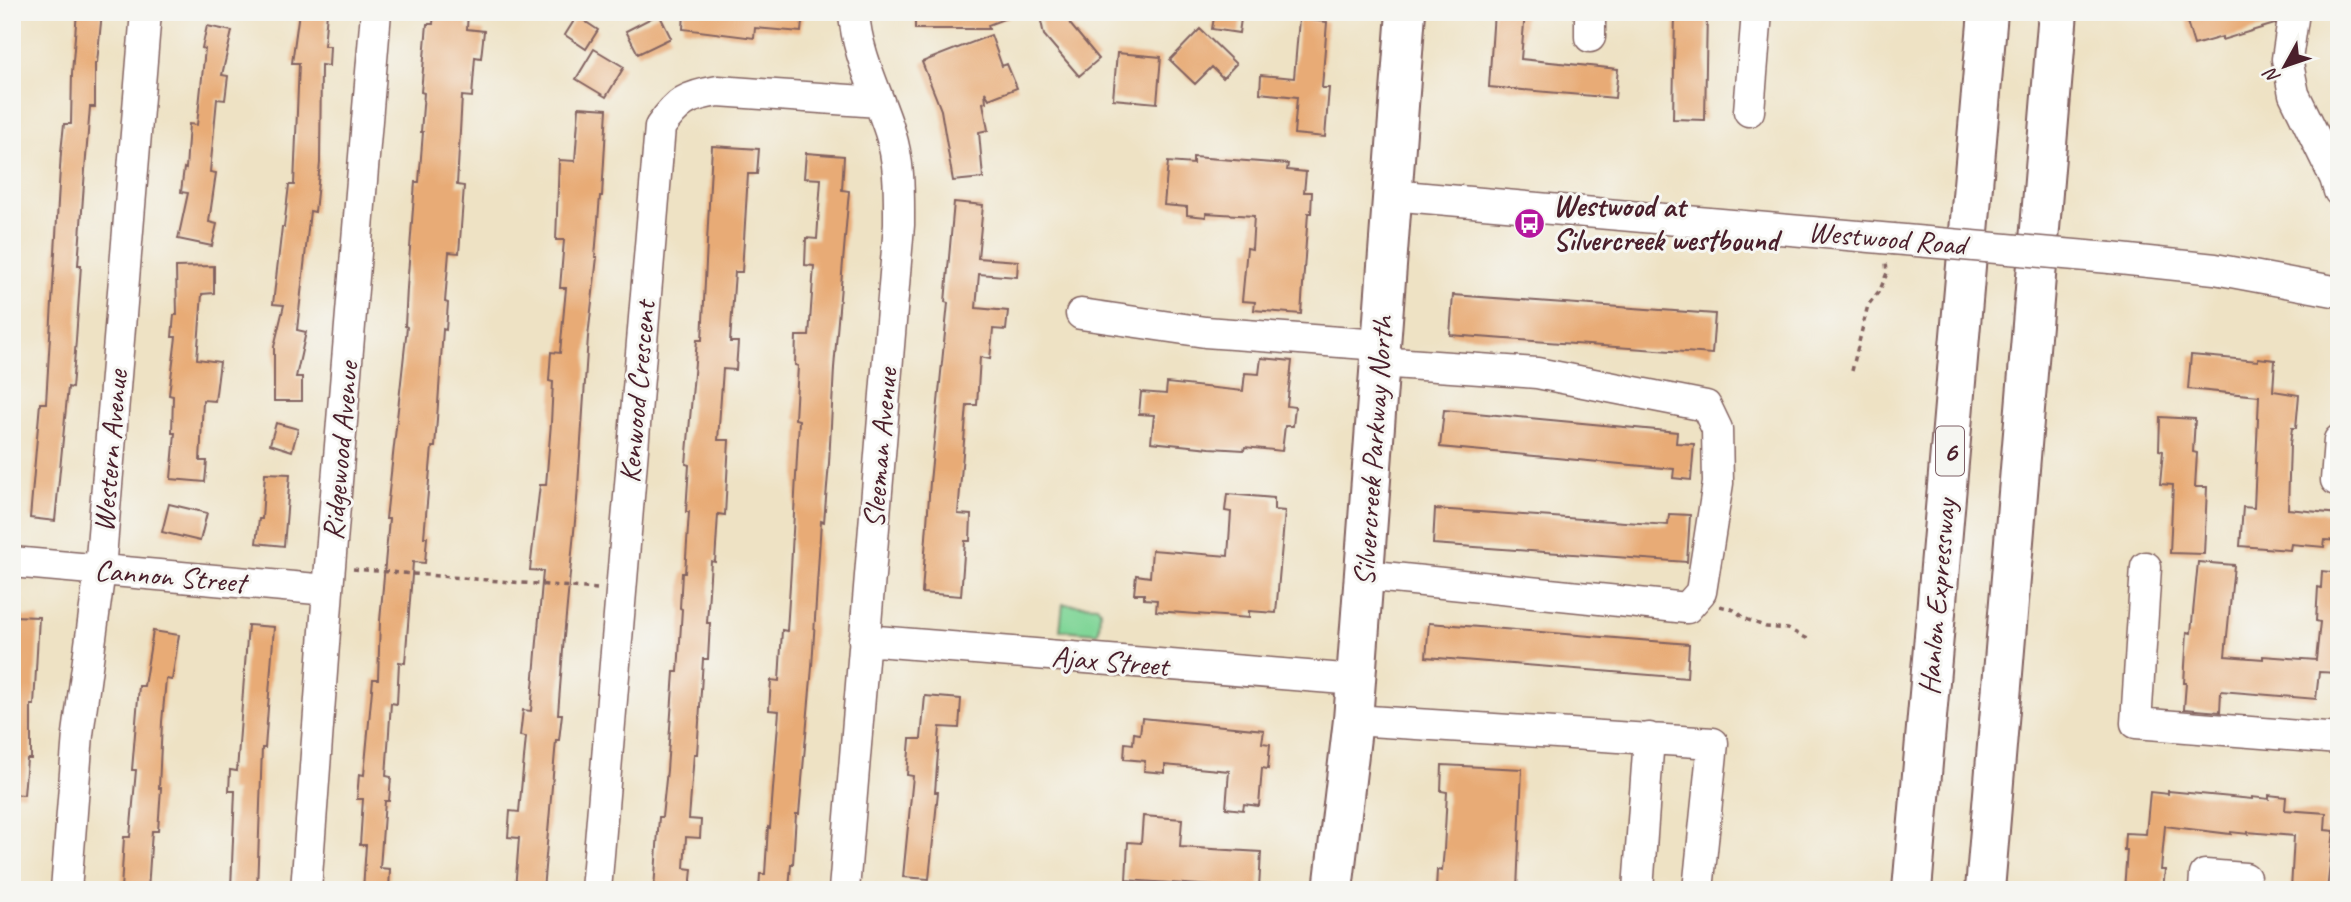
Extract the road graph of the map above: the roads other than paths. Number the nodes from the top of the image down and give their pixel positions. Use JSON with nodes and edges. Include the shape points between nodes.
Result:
{"nodes":[{"id":1,"x":146,"y":12,"type":"edge"},
{"id":2,"x":376,"y":12,"type":"edge"},
{"id":3,"x":854,"y":12,"type":"edge"},
{"id":4,"x":1406,"y":12,"type":"edge"},
{"id":5,"x":1757,"y":12,"type":"edge"},
{"id":6,"x":1988,"y":12,"type":"edge"},
{"id":7,"x":2058,"y":12,"type":"edge"},
{"id":8,"x":2294,"y":12,"type":"edge"},
{"id":9,"x":879,"y":102,"type":"junction"},
{"id":10,"x":1749,"y":111,"type":"dead end"},
{"id":11,"x":2339,"y":191,"type":"edge"},
{"id":12,"x":1391,"y":195,"type":"junction"},
{"id":13,"x":2339,"y":292,"type":"edge"},
{"id":14,"x":1081,"y":314,"type":"dead end"},
{"id":15,"x":1379,"y":353,"type":"junction"},
{"id":16,"x":2339,"y":440,"type":"edge"},
{"id":17,"x":2339,"y":480,"type":"edge"},
{"id":18,"x":12,"y":562,"type":"edge"},
{"id":19,"x":2146,"y":567,"type":"dead end"},
{"id":20,"x":100,"y":570,"type":"junction"},
{"id":21,"x":1364,"y":575,"type":"junction"},
{"id":22,"x":329,"y":578,"type":"junction"},
{"id":23,"x":864,"y":640,"type":"junction"},
{"id":24,"x":1356,"y":680,"type":"junction"},
{"id":25,"x":1353,"y":720,"type":"junction"},
{"id":26,"x":1649,"y":738,"type":"junction"},
{"id":27,"x":2339,"y":739,"type":"edge"},
{"id":28,"x":66,"y":890,"type":"edge"},
{"id":29,"x":306,"y":890,"type":"edge"},
{"id":30,"x":597,"y":890,"type":"edge"},
{"id":31,"x":844,"y":890,"type":"edge"},
{"id":32,"x":1333,"y":890,"type":"edge"},
{"id":33,"x":1638,"y":890,"type":"edge"},
{"id":34,"x":1698,"y":890,"type":"edge"},
{"id":35,"x":1912,"y":890,"type":"edge"},
{"id":36,"x":1985,"y":890,"type":"edge"},
{"id":37,"x":2204,"y":890,"type":"edge"},
{"id":38,"x":2245,"y":890,"type":"edge"}],
"edges":[{"from":1,"to":20,"type":"street","name":"Western Avenue"},
{"from":2,"to":22,"type":"street","name":"Ridgewood Avenue"},
{"from":3,"to":9,"type":"street","name":"Sleeman Avenue"},
{"from":4,"to":12,"type":"main road","name":"Silvercreek Parkway North"},
{"from":5,"to":10,"type":"street"},
{"from":6,"to":35,"type":"main road","name":"Hanlon Expressway","number":"6"},
{"from":7,"to":36,"type":"main road"},
{"from":8,"to":11,"type":"street","via":[[2287,59],[2294,94]]},
{"from":9,"to":23,"type":"street","name":"Sleeman Avenue","via":[[899,173],[899,225]]},
{"from":9,"to":30,"type":"street","name":"Kenwood Crescent","via":[[718,91],[695,94],[673,107],[660,127]]},
{"from":12,"to":13,"type":"street","name":"Westwood Road","bridge":true,"via":[[1889,246],[2110,258],[2215,269]]},
{"from":12,"to":15,"type":"main road","name":"Silvercreek Parkway North"},
{"from":14,"to":15,"type":"street"},
{"from":15,"to":21,"type":"main road","name":"Silvercreek Parkway North"},
{"from":15,"to":21,"type":"street","via":[[1536,373],[1706,406],[1717,429],[1718,483],[1701,592],[1687,608]]},
{"from":16,"to":17,"type":"street"},
{"from":18,"to":20,"type":"street","name":"Cannon Street"},
{"from":19,"to":27,"type":"street","via":[[2136,723]]},
{"from":20,"to":22,"type":"street","name":"Cannon Street"},
{"from":20,"to":28,"type":"street","name":"Western Avenue","via":[[78,734]]},
{"from":21,"to":24,"type":"main road","name":"Silvercreek Parkway North"},
{"from":22,"to":29,"type":"street","name":"Ridgewood Avenue"},
{"from":23,"to":24,"type":"street","name":"Ajax Street"},
{"from":23,"to":31,"type":"street","name":"Sleeman Avenue"},
{"from":24,"to":25,"type":"main road","name":"Silvercreek Parkway North"},
{"from":25,"to":26,"type":"street"},
{"from":25,"to":32,"type":"main road","name":"Silvercreek Parkway North"},
{"from":26,"to":33,"type":"street"},
{"from":26,"to":34,"type":"street","via":[[1713,743]]},
{"from":37,"to":38,"type":"street","via":[[2205,875],[2245,878]]}]}
